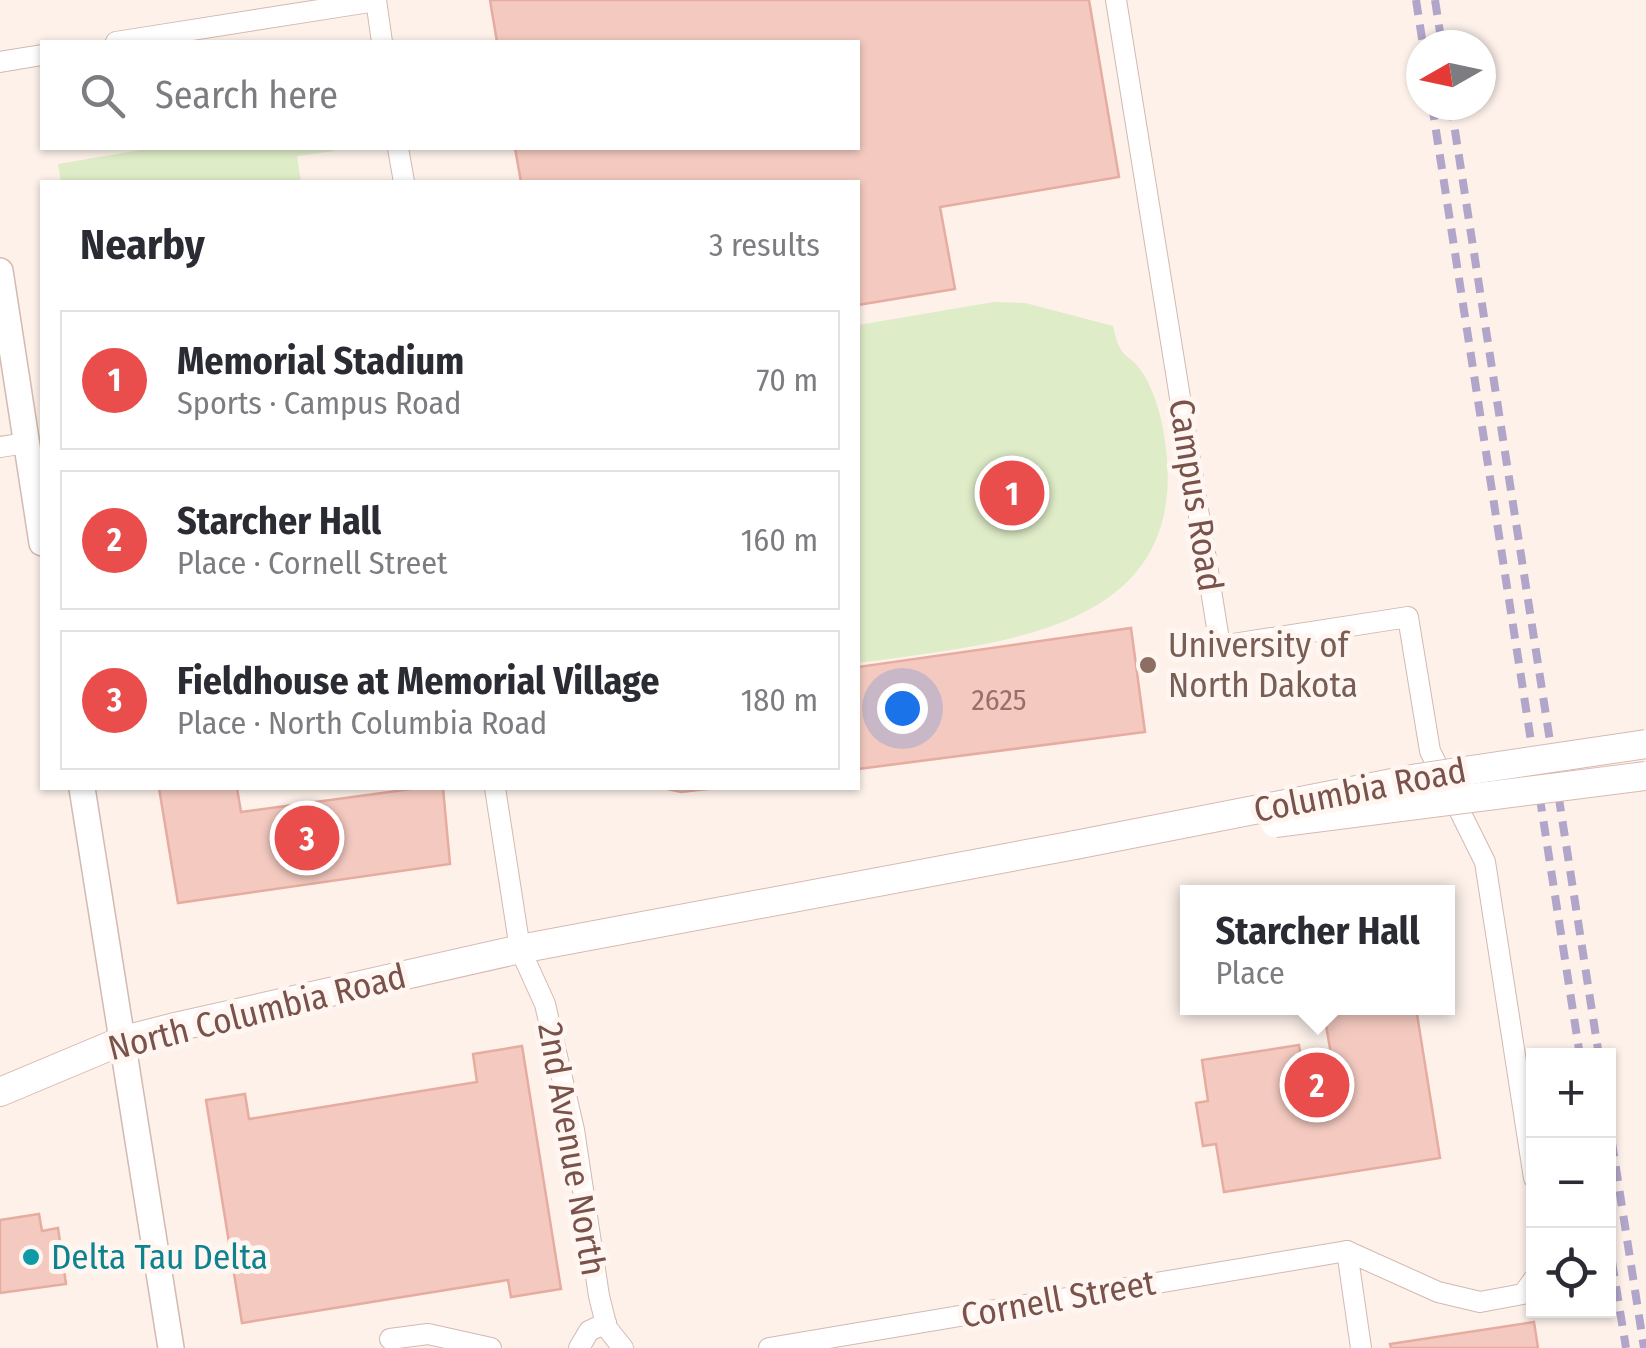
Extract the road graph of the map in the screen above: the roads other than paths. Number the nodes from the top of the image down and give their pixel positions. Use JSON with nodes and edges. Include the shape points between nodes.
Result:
{"nodes":[{"id":1,"x":376,"y":0,"type":"edge"},
{"id":2,"x":1116,"y":0,"type":"edge"},
{"id":3,"x":128,"y":40,"type":"edge"},
{"id":4,"x":382,"y":40,"type":"edge"},
{"id":5,"x":40,"y":55,"type":"edge"},
{"id":6,"x":0,"y":62,"type":"edge"},
{"id":7,"x":398,"y":150,"type":"edge"},
{"id":8,"x":404,"y":180,"type":"edge"},
{"id":9,"x":0,"y":271,"type":"edge"},
{"id":10,"x":26,"y":443,"type":"junction"},
{"id":11,"x":0,"y":447,"type":"edge"},
{"id":12,"x":40,"y":530,"type":"edge"},
{"id":13,"x":1646,"y":744,"type":"edge"},
{"id":14,"x":1646,"y":776,"type":"edge"},
{"id":15,"x":82,"y":790,"type":"edge"},
{"id":16,"x":495,"y":790,"type":"edge"},
{"id":17,"x":1075,"y":845,"type":"junction"},
{"id":18,"x":520,"y":948,"type":"junction"},
{"id":19,"x":124,"y":1040,"type":"junction"},
{"id":20,"x":0,"y":1092,"type":"edge"},
{"id":21,"x":1528,"y":1138,"type":"edge"},
{"id":22,"x":1347,"y":1251,"type":"junction"},
{"id":23,"x":1526,"y":1290,"type":"edge"},
{"id":24,"x":606,"y":1323,"type":"junction"},
{"id":25,"x":390,"y":1339,"type":"dead end"},
{"id":26,"x":171,"y":1348,"type":"edge"},
{"id":27,"x":491,"y":1348,"type":"edge"},
{"id":28,"x":579,"y":1348,"type":"edge"},
{"id":29,"x":622,"y":1348,"type":"edge"},
{"id":30,"x":769,"y":1348,"type":"edge"},
{"id":31,"x":1361,"y":1348,"type":"edge"}],
"edges":[{"from":1,"to":3,"type":"street"},
{"from":1,"to":4,"type":"street"},
{"from":2,"to":21,"type":"street","name":"Campus Road","via":[[1220,646],[1408,617],[1430,751],[1486,862]]},
{"from":5,"to":6,"type":"street"},
{"from":7,"to":8,"type":"street"},
{"from":9,"to":10,"type":"street"},
{"from":10,"to":11,"type":"street"},
{"from":10,"to":12,"type":"street"},
{"from":13,"to":17,"type":"main road","name":"Columbia Road","bridge":true,"via":[[1418,778]]},
{"from":14,"to":17,"type":"main road","name":"Columbia Road","bridge":true},
{"from":15,"to":19,"type":"street"},
{"from":16,"to":18,"type":"street","name":"2nd Avenue North"},
{"from":17,"to":18,"type":"main road","name":"Columbia Road"},
{"from":18,"to":19,"type":"main road","name":"North Columbia Road"},
{"from":18,"to":24,"type":"street","name":"2nd Avenue North","via":[[544,1004],[574,1130]]},
{"from":19,"to":20,"type":"main road","name":"North Columbia Road"},
{"from":19,"to":26,"type":"street"},
{"from":22,"to":23,"type":"street","via":[[1438,1292],[1480,1302]]},
{"from":22,"to":30,"type":"street","name":"Cornell Street"},
{"from":22,"to":31,"type":"street"},
{"from":24,"to":28,"type":"street"},
{"from":24,"to":29,"type":"street","name":"2nd Avenue North"},
{"from":25,"to":27,"type":"street","via":[[428,1334]]}]}
